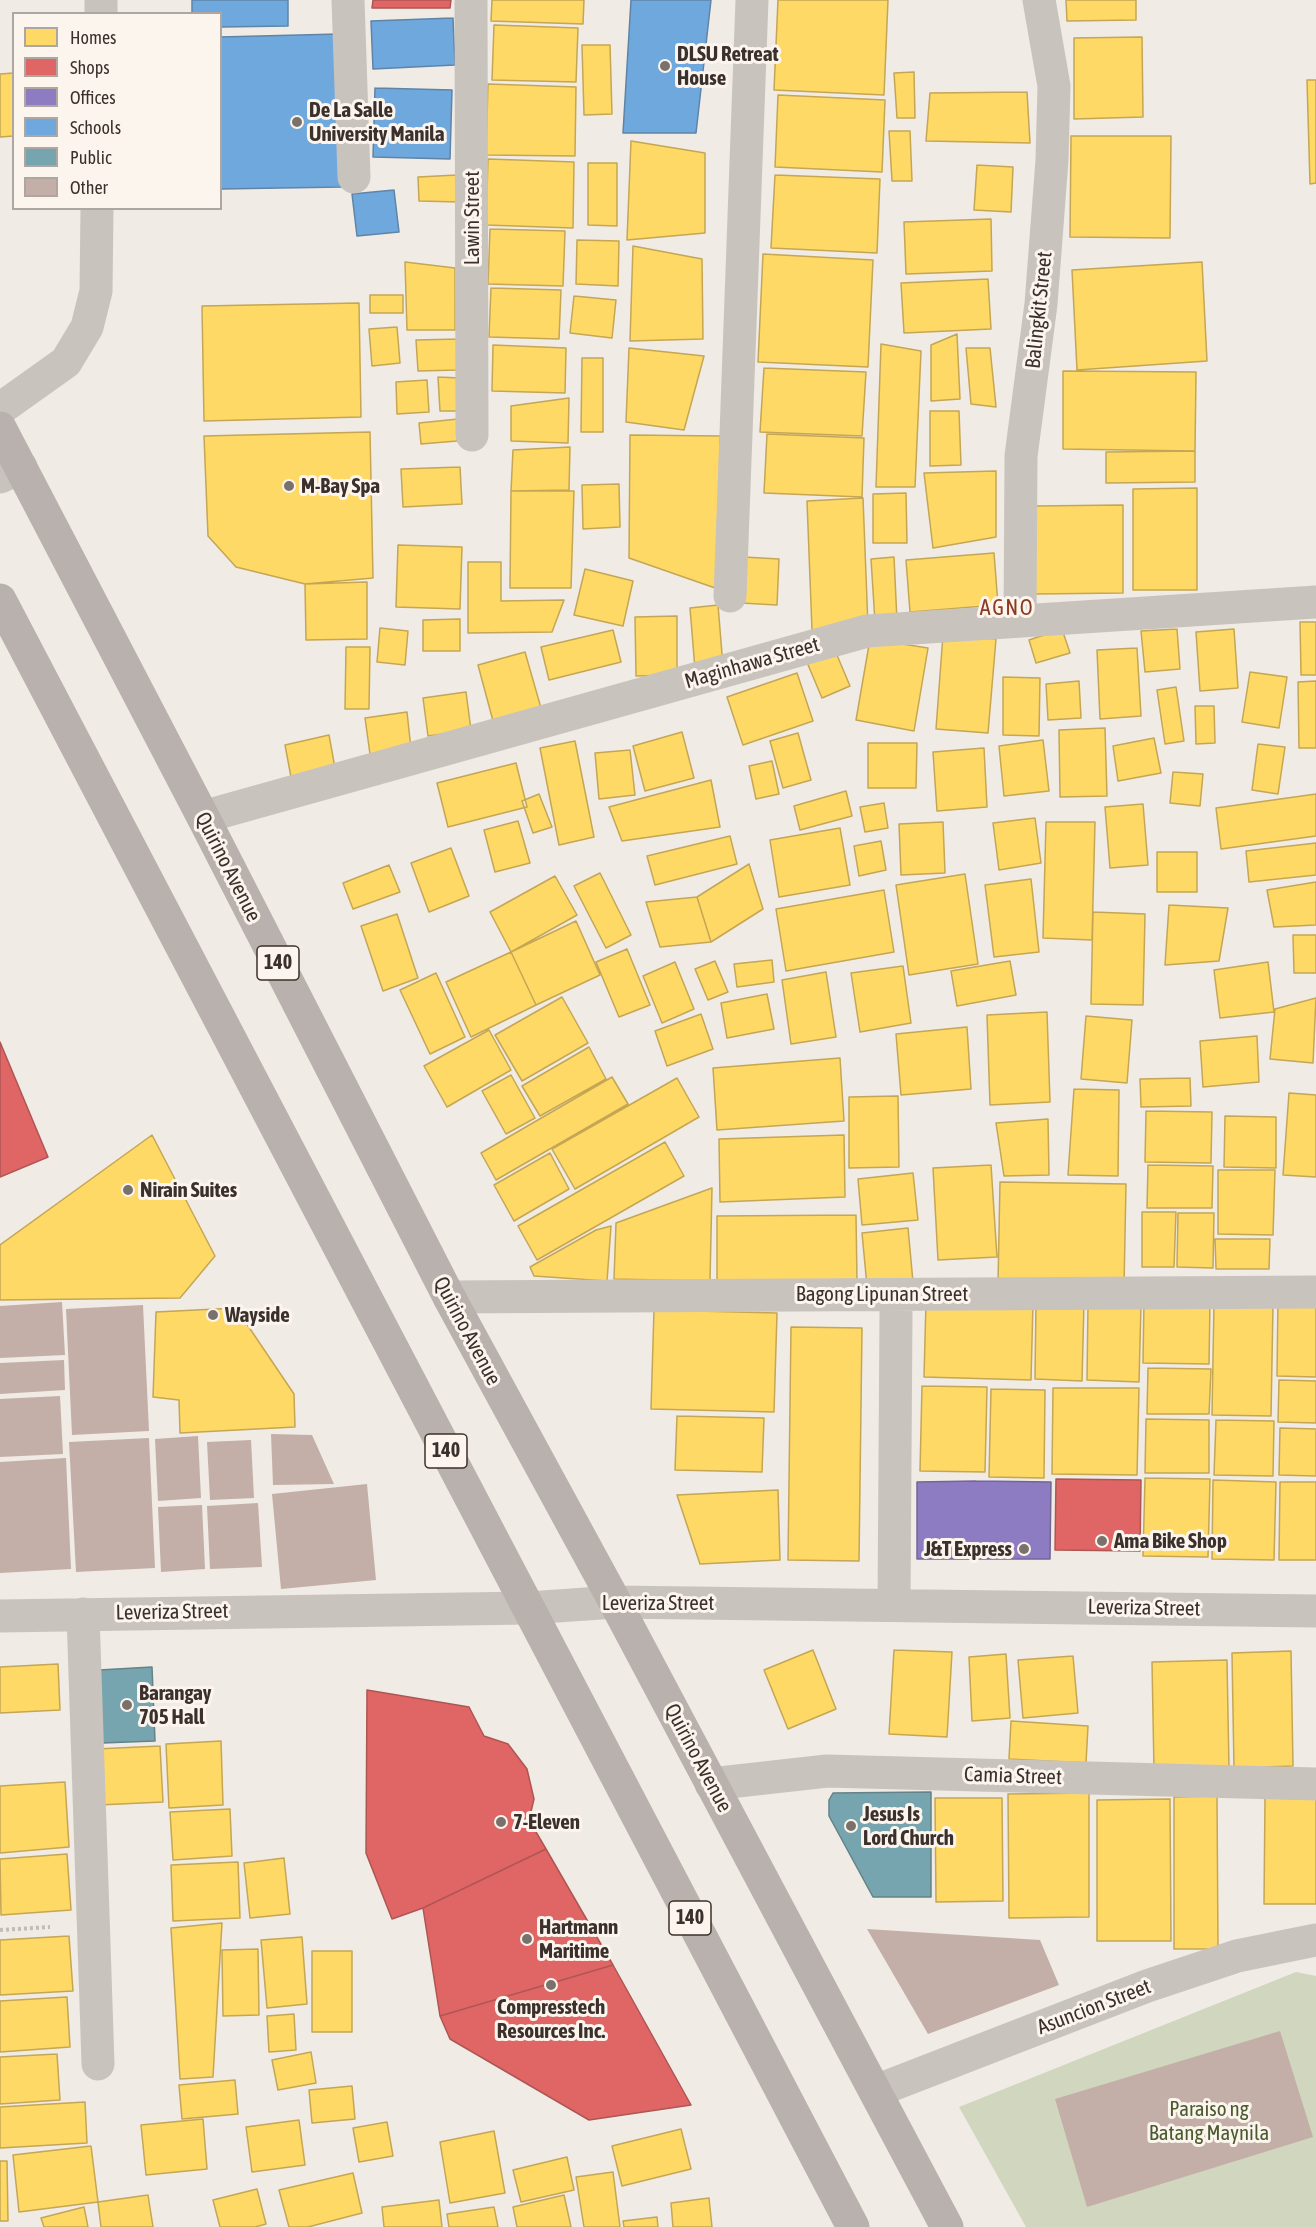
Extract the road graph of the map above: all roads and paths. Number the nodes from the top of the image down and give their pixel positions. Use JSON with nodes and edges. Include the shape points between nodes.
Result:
{"nodes":[{"id":1,"x":348,"y":0,"type":"edge"},
{"id":2,"x":471,"y":0,"type":"edge"},
{"id":3,"x":752,"y":0,"type":"edge"},
{"id":4,"x":1039,"y":0,"type":"edge"},
{"id":5,"x":354,"y":177,"type":"dead end"},
{"id":6,"x":97,"y":210,"type":"edge"},
{"id":7,"x":0,"y":409,"type":"edge"},
{"id":8,"x":0,"y":428,"type":"edge"},
{"id":9,"x":472,"y":435,"type":"dead end"},
{"id":10,"x":10,"y":472,"type":"edge"},
{"id":11,"x":730,"y":596,"type":"dead end"},
{"id":12,"x":0,"y":600,"type":"edge"},
{"id":13,"x":1316,"y":602,"type":"edge"},
{"id":14,"x":1020,"y":621,"type":"junction"},
{"id":15,"x":203,"y":817,"type":"junction"},
{"id":16,"x":1316,"y":1292,"type":"edge"},
{"id":17,"x":449,"y":1297,"type":"junction"},
{"id":18,"x":896,"y":1313,"type":"dead end"},
{"id":19,"x":615,"y":1602,"type":"junction"},
{"id":20,"x":894,"y":1605,"type":"junction"},
{"id":21,"x":528,"y":1608,"type":"junction"},
{"id":22,"x":1316,"y":1611,"type":"edge"},
{"id":23,"x":83,"y":1614,"type":"junction"},
{"id":24,"x":0,"y":1616,"type":"edge"},
{"id":25,"x":711,"y":1784,"type":"junction"},
{"id":26,"x":1316,"y":1784,"type":"edge"},
{"id":27,"x":94,"y":1925,"type":"junction"},
{"id":28,"x":0,"y":1930,"type":"edge"},
{"id":29,"x":1316,"y":1940,"type":"edge"},
{"id":30,"x":98,"y":2064,"type":"dead end"},
{"id":31,"x":876,"y":2091,"type":"junction"},
{"id":32,"x":853,"y":2227,"type":"edge"},
{"id":33,"x":947,"y":2227,"type":"edge"}],
"edges":[{"from":1,"to":5,"type":"street"},
{"from":2,"to":9,"type":"street","name":"Lawin Street"},
{"from":3,"to":11,"type":"street"},
{"from":4,"to":14,"type":"street","name":"Balingkit Street","via":[[1054,96],[1041,304],[1021,456]]},
{"from":6,"to":7,"type":"street","via":[[96,291],[87,327],[66,362]]},
{"from":8,"to":10,"type":"main road","name":"Quirino Avenue","number":"140"},
{"from":10,"to":15,"type":"main road","name":"Quirino Avenue","number":"140"},
{"from":12,"to":21,"type":"main road","number":"140"},
{"from":13,"to":14,"type":"street","name":"Maginhawa Street"},
{"from":14,"to":15,"type":"street","name":"Maginhawa Street","via":[[867,631]]},
{"from":15,"to":17,"type":"main road","name":"Quirino Avenue","number":"140"},
{"from":16,"to":17,"type":"street","name":"Bagong Lipunan Street"},
{"from":17,"to":19,"type":"main road","name":"Quirino Avenue","number":"140"},
{"from":18,"to":20,"type":"street"},
{"from":19,"to":20,"type":"street","name":"Leveriza Street"},
{"from":19,"to":21,"type":"street","name":"Leveriza Street"},
{"from":19,"to":25,"type":"main road","name":"Quirino Avenue","number":"140"},
{"from":20,"to":22,"type":"street","name":"Leveriza Street"},
{"from":21,"to":23,"type":"street","name":"Leveriza Street"},
{"from":21,"to":32,"type":"main road","number":"140"},
{"from":23,"to":24,"type":"street","name":"Leveriza Street"},
{"from":23,"to":27,"type":"street"},
{"from":25,"to":26,"type":"street","name":"Camia Street","via":[[827,1771]]},
{"from":25,"to":31,"type":"main road","name":"Quirino Avenue","number":"140"},
{"from":27,"to":28,"type":"path"},
{"from":27,"to":30,"type":"street"},
{"from":29,"to":31,"type":"street","name":"Asuncion Street","via":[[1237,1956],[1147,1986]]},
{"from":31,"to":33,"type":"main road","name":"Quirino Avenue","number":"140"}]}
